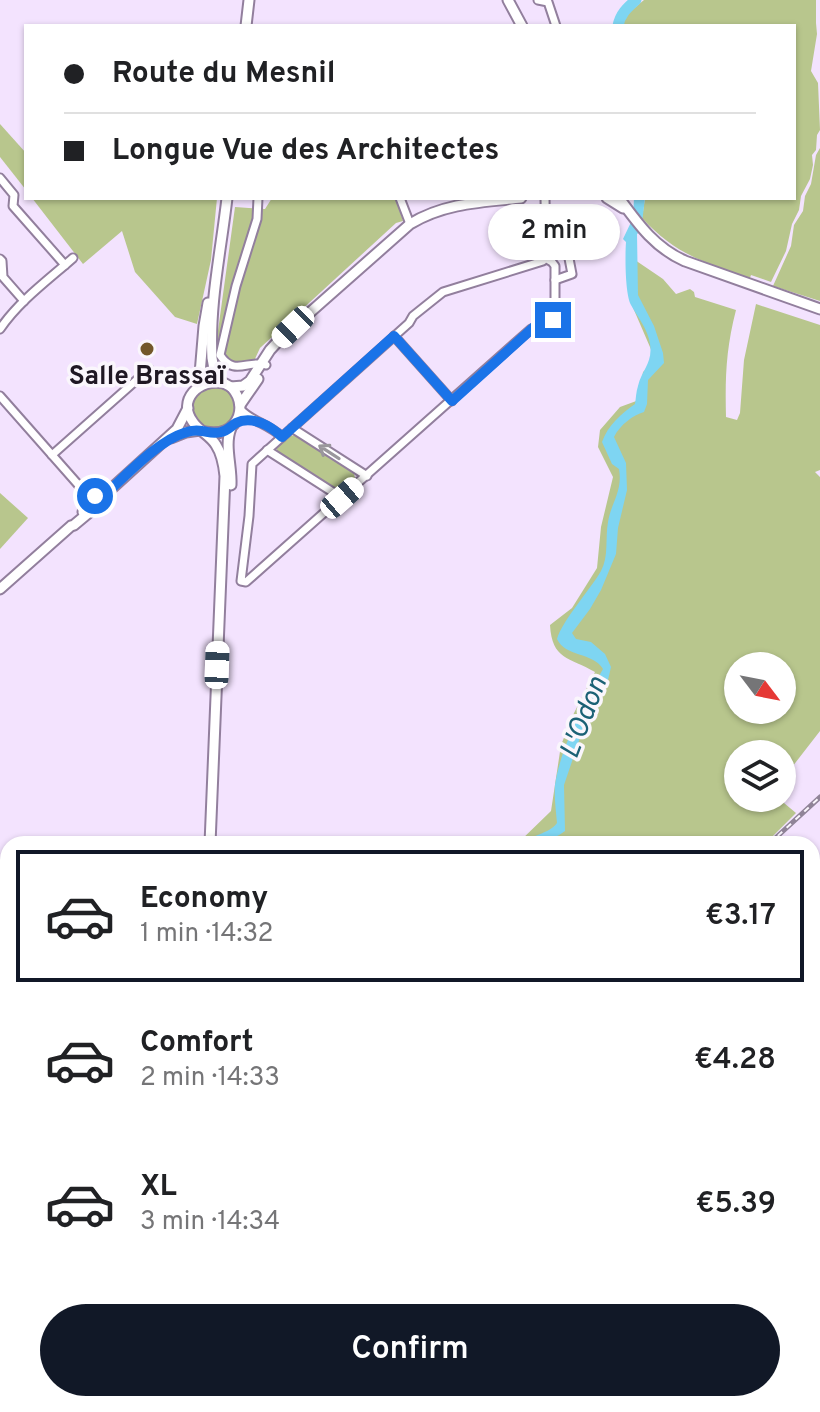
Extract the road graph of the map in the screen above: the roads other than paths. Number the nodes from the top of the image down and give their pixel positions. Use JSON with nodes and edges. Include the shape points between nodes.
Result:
{"nodes":[{"id":1,"x":249,"y":0,"type":"edge"},
{"id":2,"x":508,"y":0,"type":"edge"},
{"id":3,"x":518,"y":0,"type":"edge"},
{"id":4,"x":538,"y":0,"type":"edge"},
{"id":5,"x":246,"y":24,"type":"edge"},
{"id":6,"x":521,"y":24,"type":"edge"},
{"id":7,"x":555,"y":24,"type":"edge"},
{"id":8,"x":0,"y":178,"type":"edge"},
{"id":9,"x":227,"y":200,"type":"edge"},
{"id":10,"x":258,"y":200,"type":"edge"},
{"id":11,"x":401,"y":200,"type":"edge"},
{"id":12,"x":502,"y":200,"type":"edge"},
{"id":13,"x":545,"y":200,"type":"edge"},
{"id":14,"x":610,"y":200,"type":"edge"},
{"id":15,"x":620,"y":200,"type":"edge"},
{"id":16,"x":560,"y":212,"type":"dead end"},
{"id":17,"x":630,"y":214,"type":"junction"},
{"id":18,"x":410,"y":224,"type":"junction"},
{"id":19,"x":73,"y":258,"type":"dead end"},
{"id":20,"x":545,"y":258,"type":"junction"},
{"id":21,"x":0,"y":259,"type":"edge"},
{"id":22,"x":65,"y":265,"type":"junction"},
{"id":23,"x":555,"y":280,"type":"junction"},
{"id":24,"x":215,"y":285,"type":"junction"},
{"id":25,"x":24,"y":301,"type":"junction"},
{"id":26,"x":820,"y":309,"type":"edge"},
{"id":27,"x":0,"y":329,"type":"edge"},
{"id":28,"x":394,"y":336,"type":"junction"},
{"id":29,"x":264,"y":364,"type":"junction"},
{"id":30,"x":149,"y":369,"type":"dead end"},
{"id":31,"x":227,"y":385,"type":"junction"},
{"id":32,"x":199,"y":386,"type":"junction"},
{"id":33,"x":0,"y":396,"type":"edge"},
{"id":34,"x":452,"y":401,"type":"junction"},
{"id":35,"x":240,"y":407,"type":"junction"},
{"id":36,"x":188,"y":408,"type":"junction"},
{"id":37,"x":252,"y":420,"type":"junction"},
{"id":38,"x":233,"y":425,"type":"junction"},
{"id":39,"x":292,"y":428,"type":"junction"},
{"id":40,"x":203,"y":431,"type":"junction"},
{"id":41,"x":282,"y":437,"type":"junction"},
{"id":42,"x":267,"y":450,"type":"junction"},
{"id":43,"x":152,"y":453,"type":"junction"},
{"id":44,"x":52,"y":455,"type":"junction"},
{"id":45,"x":367,"y":476,"type":"junction"},
{"id":46,"x":342,"y":498,"type":"junction"},
{"id":47,"x":93,"y":503,"type":"junction"},
{"id":48,"x":223,"y":547,"type":"junction"},
{"id":49,"x":0,"y":589,"type":"edge"},
{"id":50,"x":210,"y":836,"type":"edge"}],
"edges":[{"from":1,"to":5,"type":"main road"},
{"from":2,"to":3,"type":"street"},
{"from":2,"to":6,"type":"main road"},
{"from":4,"to":7,"type":"street","via":[[548,2]]},
{"from":8,"to":22,"type":"street","via":[[14,195],[13,206]]},
{"from":9,"to":24,"type":"main road"},
{"from":10,"to":29,"type":"street","via":[[220,355],[239,367]]},
{"from":11,"to":18,"type":"street"},
{"from":12,"to":18,"type":"main road","via":[[456,205]]},
{"from":13,"to":20,"type":"street"},
{"from":14,"to":17,"type":"main road"},
{"from":15,"to":17,"type":"main road"},
{"from":16,"to":23,"type":"street","via":[[572,274]]},
{"from":17,"to":26,"type":"main road","via":[[659,246],[681,260]]},
{"from":18,"to":29,"type":"main road","via":[[276,344]]},
{"from":19,"to":22,"type":"street"},
{"from":20,"to":23,"type":"street","via":[[554,263]]},
{"from":20,"to":28,"type":"street","via":[[443,292]]},
{"from":21,"to":25,"type":"street","via":[[3,277]]},
{"from":22,"to":25,"type":"street"},
{"from":23,"to":34,"type":"street","via":[[554,318],[531,329]]},
{"from":24,"to":31,"type":"main road","via":[[212,358],[215,373]]},
{"from":24,"to":32,"type":"main road","via":[[206,314]]},
{"from":25,"to":27,"type":"street"},
{"from":28,"to":34,"type":"street"},
{"from":28,"to":39,"type":"street"},
{"from":29,"to":31,"type":"main road","via":[[243,386]]},
{"from":29,"to":35,"type":"main road"},
{"from":30,"to":44,"type":"street"},
{"from":31,"to":32,"type":"main road"},
{"from":31,"to":35,"type":"main road"},
{"from":32,"to":36,"type":"main road"},
{"from":33,"to":44,"type":"street"},
{"from":34,"to":45,"type":"street"},
{"from":35,"to":37,"type":"street"},
{"from":35,"to":38,"type":"main road"},
{"from":36,"to":40,"type":"main road"},
{"from":36,"to":43,"type":"main road","via":[[177,429]]},
{"from":37,"to":38,"type":"street"},
{"from":37,"to":41,"type":"street"},
{"from":38,"to":40,"type":"main road","via":[[219,433]]},
{"from":38,"to":48,"type":"main road"},
{"from":39,"to":41,"type":"street"},
{"from":45,"to":39,"type":"street","one_way":true},
{"from":40,"to":43,"type":"main road","via":[[172,437]]},
{"from":40,"to":48,"type":"main road","via":[[217,446],[225,476]]},
{"from":41,"to":42,"type":"street"},
{"from":42,"to":46,"type":"street"},
{"from":42,"to":46,"type":"street","via":[[252,464],[243,583]]},
{"from":43,"to":47,"type":"main road"},
{"from":44,"to":47,"type":"street"},
{"from":45,"to":46,"type":"street"},
{"from":47,"to":49,"type":"main road"},
{"from":48,"to":50,"type":"main road"}]}
